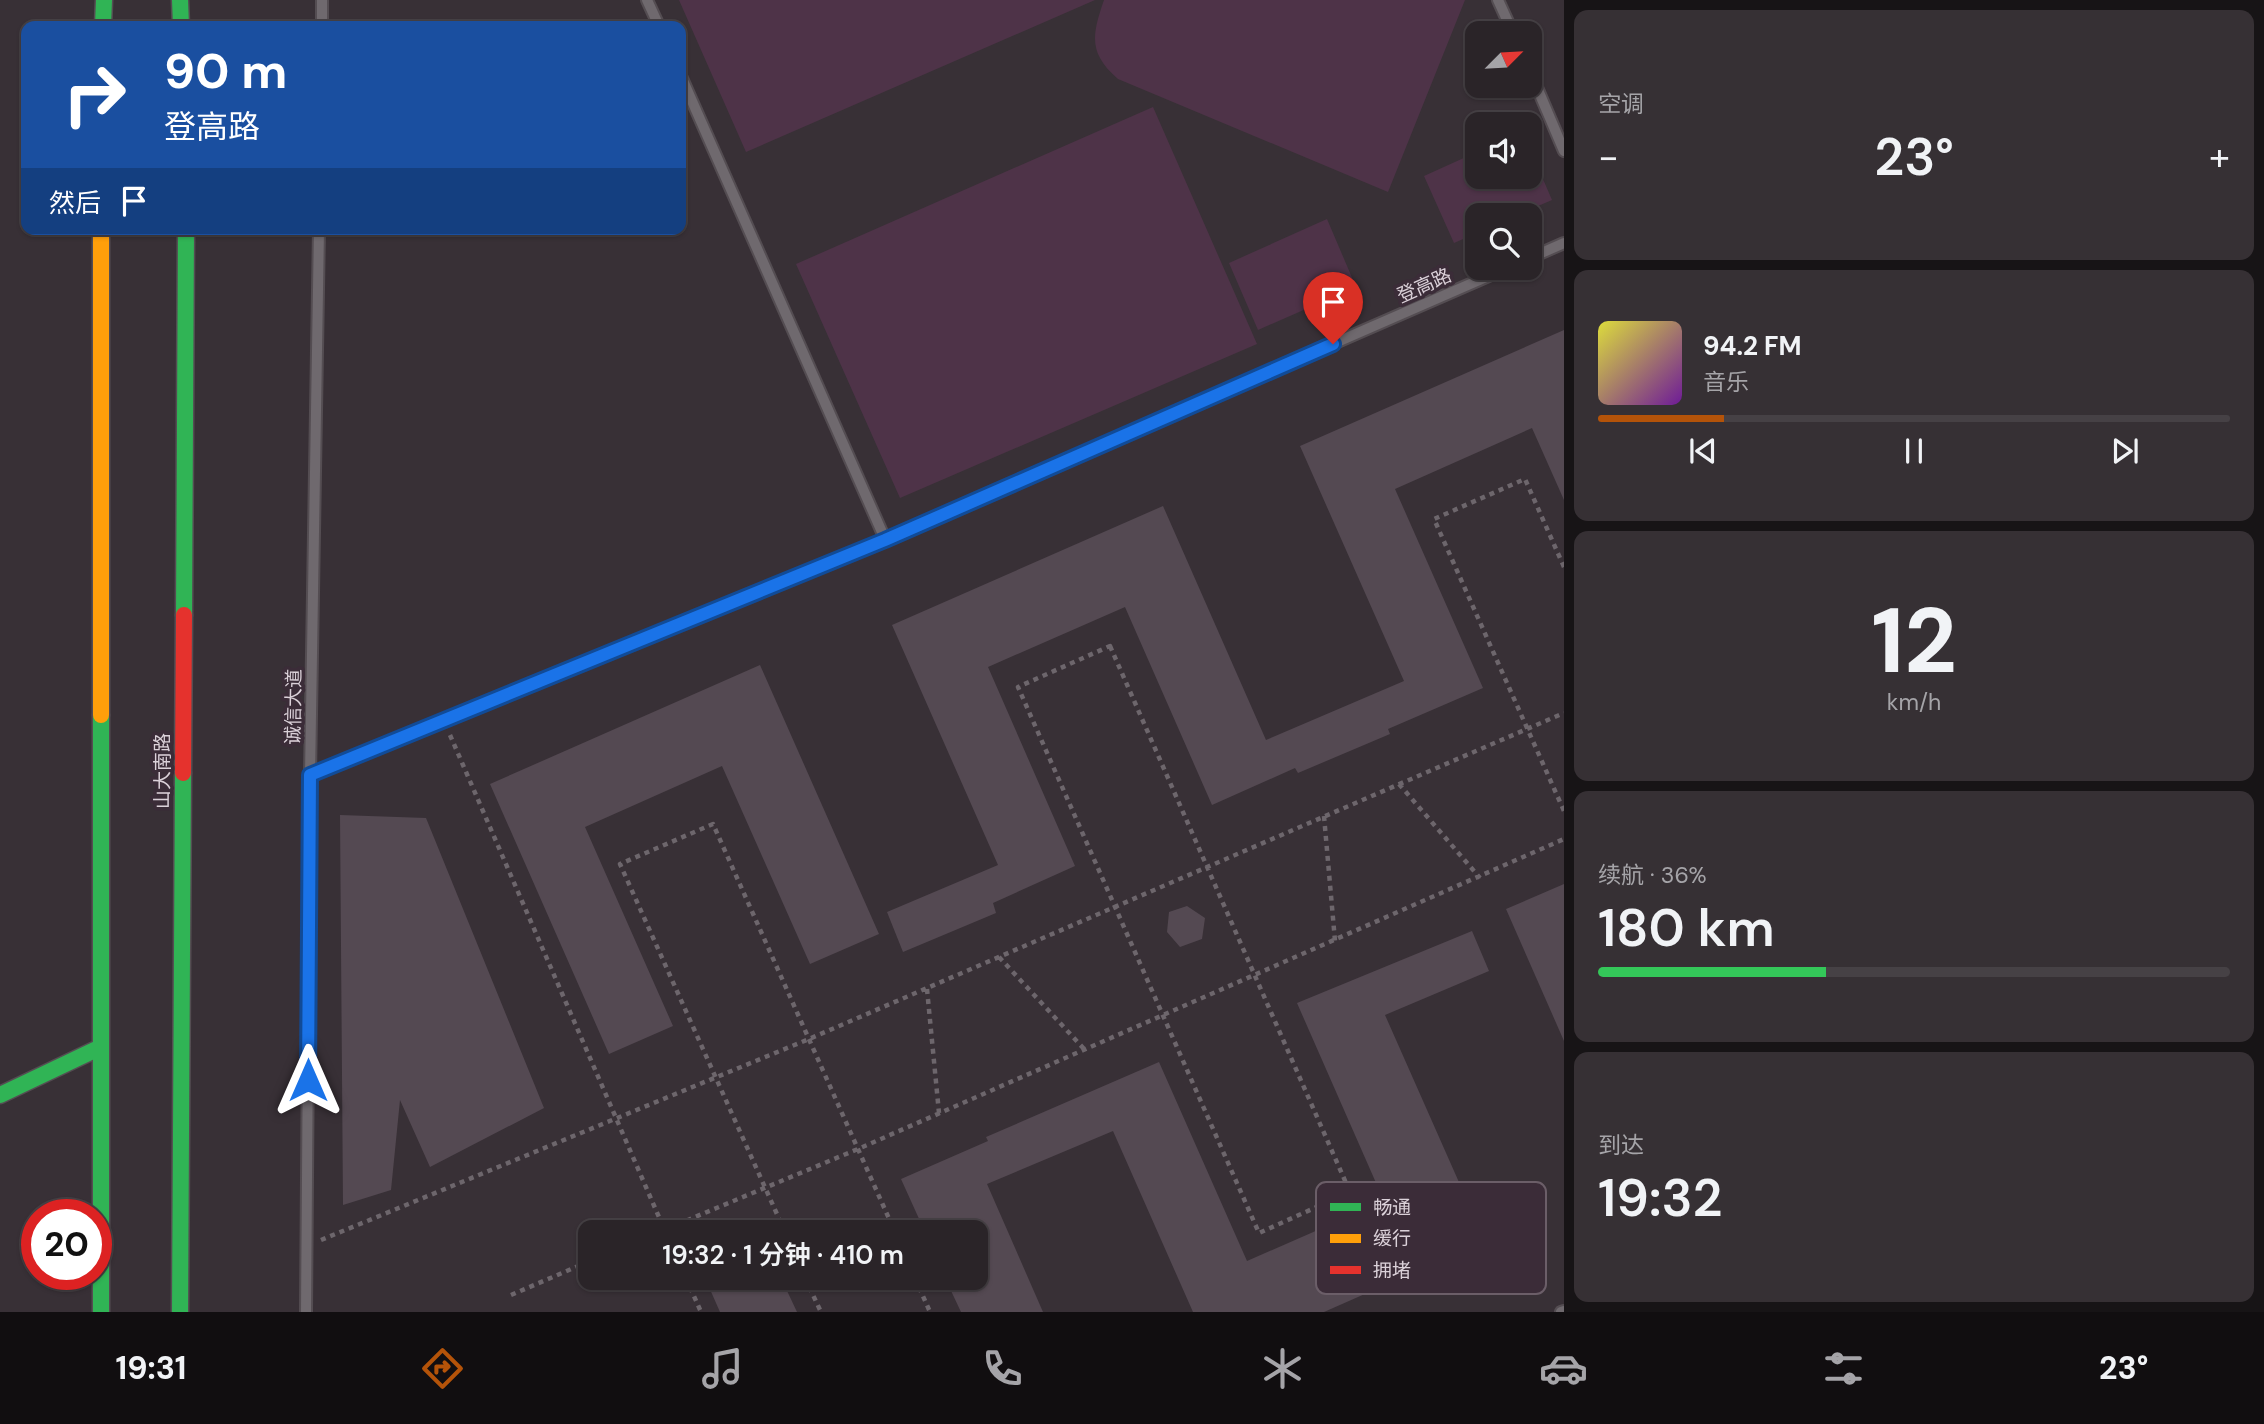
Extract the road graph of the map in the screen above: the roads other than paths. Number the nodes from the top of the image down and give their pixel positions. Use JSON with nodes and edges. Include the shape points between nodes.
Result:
{"nodes":[{"id":1,"x":104,"y":0,"type":"edge"},
{"id":2,"x":180,"y":0,"type":"edge"},
{"id":3,"x":323,"y":0,"type":"edge"},
{"id":4,"x":647,"y":0,"type":"edge"},
{"id":5,"x":1498,"y":0,"type":"edge"},
{"id":6,"x":103,"y":21,"type":"edge"},
{"id":7,"x":180,"y":21,"type":"edge"},
{"id":8,"x":322,"y":21,"type":"edge"},
{"id":9,"x":657,"y":21,"type":"edge"},
{"id":10,"x":1508,"y":21,"type":"edge"},
{"id":11,"x":686,"y":87,"type":"edge"},
{"id":12,"x":1541,"y":98,"type":"edge"},
{"id":13,"x":1564,"y":151,"type":"edge"},
{"id":14,"x":101,"y":235,"type":"edge"},
{"id":15,"x":186,"y":235,"type":"edge"},
{"id":16,"x":319,"y":235,"type":"edge"},
{"id":17,"x":1564,"y":243,"type":"edge"},
{"id":18,"x":1542,"y":253,"type":"edge"},
{"id":19,"x":1480,"y":280,"type":"edge"},
{"id":20,"x":885,"y":540,"type":"junction"},
{"id":21,"x":310,"y":775,"type":"junction"},
{"id":22,"x":101,"y":1047,"type":"junction"},
{"id":23,"x":0,"y":1095,"type":"edge"},
{"id":24,"x":101,"y":1312,"type":"edge"},
{"id":25,"x":180,"y":1312,"type":"edge"},
{"id":26,"x":306,"y":1312,"type":"edge"}],
"edges":[{"from":1,"to":6,"type":"main road"},
{"from":2,"to":7,"type":"main road"},
{"from":3,"to":8,"type":"lane"},
{"from":4,"to":9,"type":"lane"},
{"from":5,"to":10,"type":"lane"},
{"from":11,"to":20,"type":"lane"},
{"from":12,"to":13,"type":"lane"},
{"from":14,"to":22,"type":"main road"},
{"from":15,"to":25,"type":"main road","name":"山大南路"},
{"from":16,"to":21,"type":"lane","name":"诚信大道"},
{"from":17,"to":18,"type":"lane"},
{"from":19,"to":20,"type":"lane","name":"登高路"},
{"from":20,"to":21,"type":"lane","name":"登高路"},
{"from":21,"to":26,"type":"lane","name":"诚信大道"},
{"from":22,"to":23,"type":"main road"},
{"from":22,"to":24,"type":"main road"}]}
